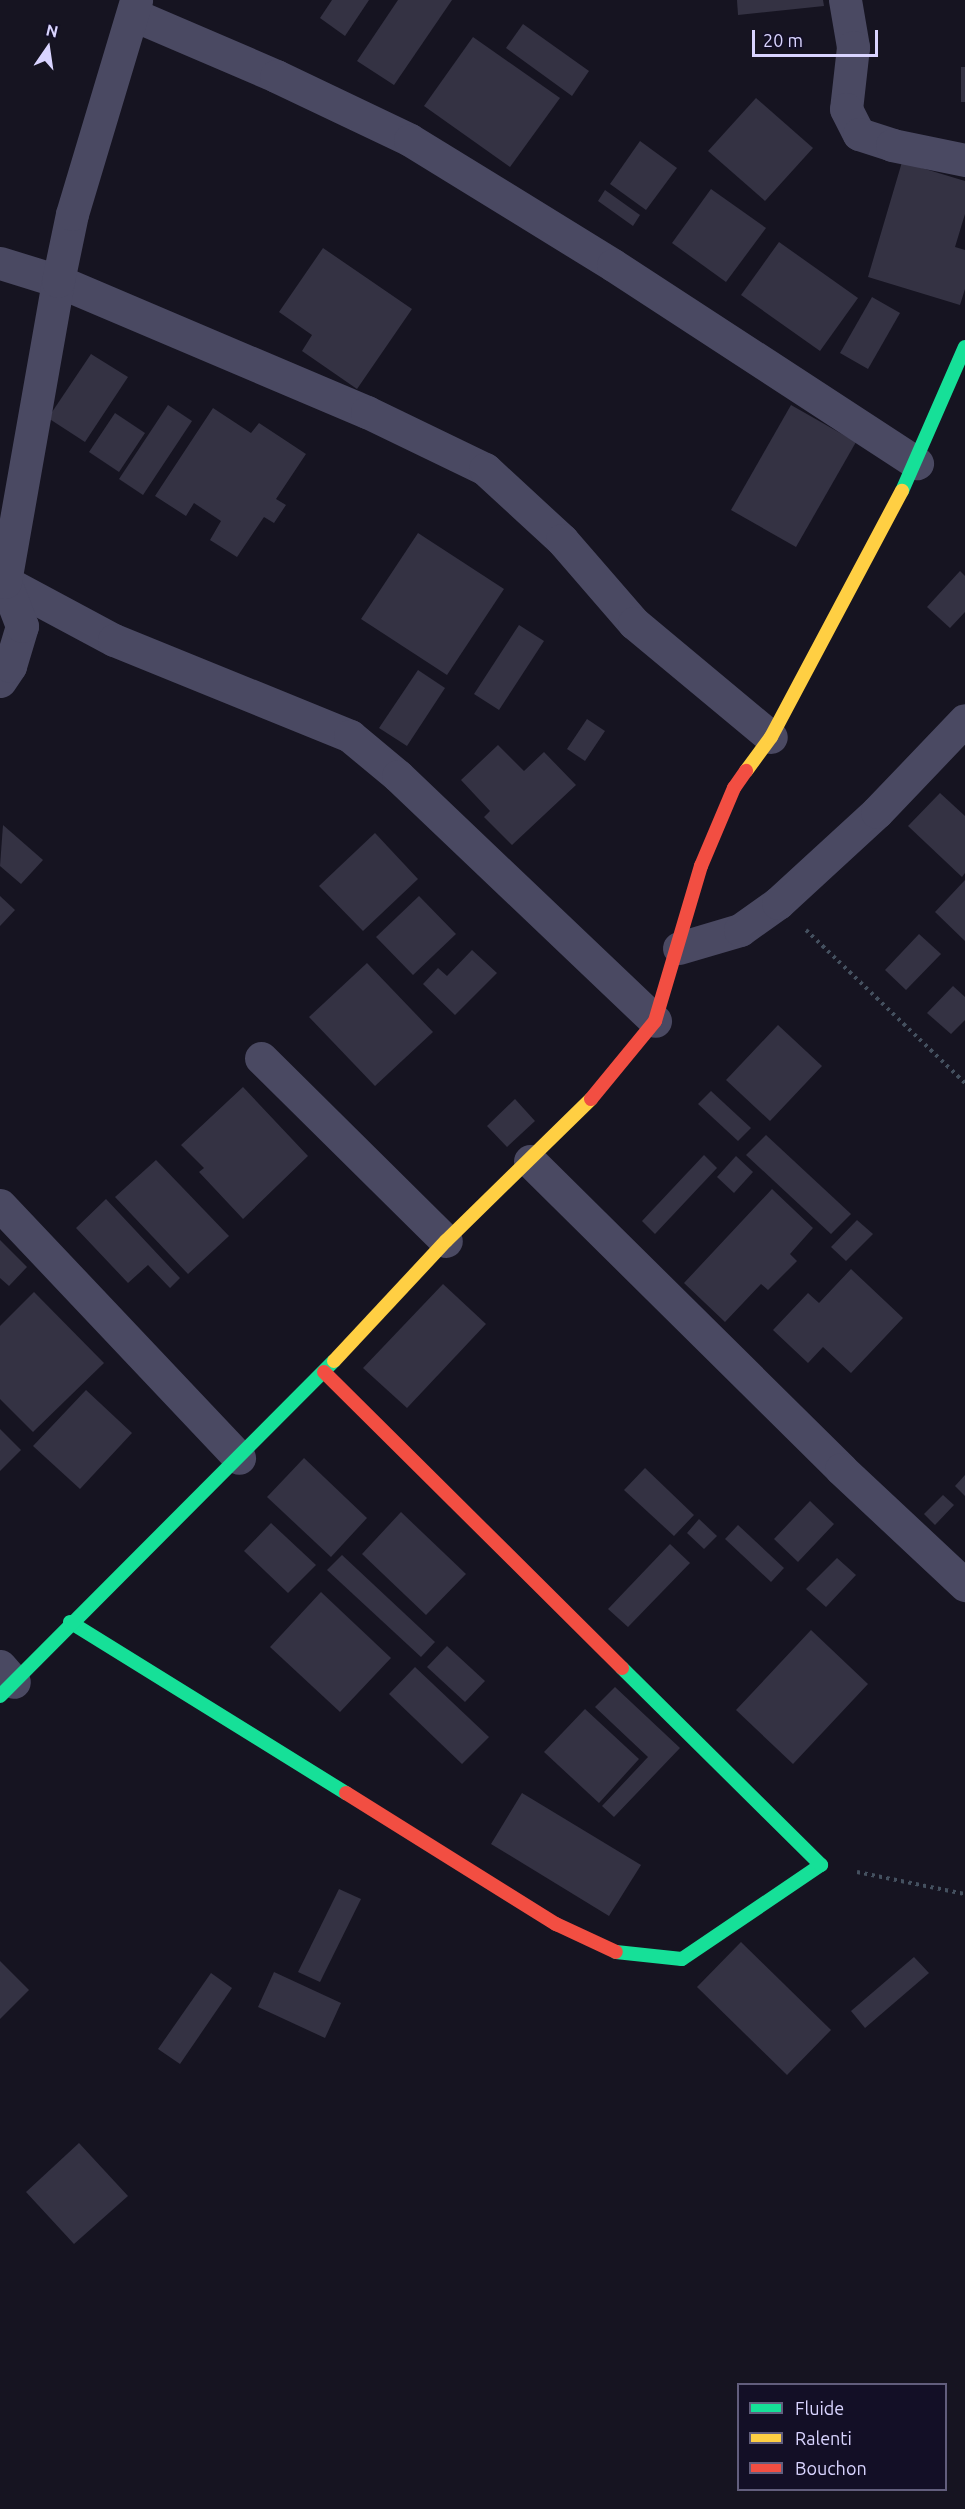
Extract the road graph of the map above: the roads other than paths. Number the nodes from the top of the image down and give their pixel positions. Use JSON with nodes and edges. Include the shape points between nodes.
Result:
{"nodes":[{"id":1,"x":846,"y":0,"type":"edge"},
{"id":2,"x":135,"y":7,"type":"edge"},
{"id":3,"x":965,"y":160,"type":"edge"},
{"id":4,"x":0,"y":263,"type":"edge"},
{"id":5,"x":58,"y":281,"type":"junction"},
{"id":6,"x":965,"y":347,"type":"edge"},
{"id":7,"x":917,"y":463,"type":"junction"},
{"id":8,"x":2,"y":581,"type":"edge"},
{"id":9,"x":0,"y":681,"type":"edge"},
{"id":10,"x":965,"y":720,"type":"edge"},
{"id":11,"x":771,"y":737,"type":"junction"},
{"id":12,"x":680,"y":948,"type":"junction"},
{"id":13,"x":655,"y":1022,"type":"junction"},
{"id":14,"x":261,"y":1058,"type":"dead end"},
{"id":15,"x":530,"y":1161,"type":"junction"},
{"id":16,"x":0,"y":1205,"type":"edge"},
{"id":17,"x":446,"y":1241,"type":"junction"},
{"id":18,"x":324,"y":1372,"type":"junction"},
{"id":19,"x":239,"y":1458,"type":"junction"},
{"id":20,"x":965,"y":1584,"type":"edge"},
{"id":21,"x":70,"y":1622,"type":"junction"},
{"id":22,"x":5,"y":1681,"type":"edge"}],
"edges":[{"from":1,"to":3,"type":"street","via":[[853,47],[846,109],[859,134],[892,146]]},
{"from":2,"to":5,"type":"street","via":[[102,108]]},
{"from":2,"to":7,"type":"street","via":[[410,140],[623,272]]},
{"from":4,"to":5,"type":"street"},
{"from":5,"to":8,"type":"street"},
{"from":5,"to":11,"type":"street","via":[[367,412],[485,469],[562,540],[634,623]]},
{"from":6,"to":7,"type":"street"},
{"from":7,"to":11,"type":"street"},
{"from":8,"to":9,"type":"street","via":[[22,626],[10,666]]},
{"from":8,"to":13,"type":"street","via":[[114,640],[350,736],[398,776]]},
{"from":10,"to":12,"type":"street","via":[[877,812],[778,903],[740,930]]},
{"from":11,"to":12,"type":"street","via":[[734,788],[701,866]]},
{"from":12,"to":13,"type":"street"},
{"from":13,"to":15,"type":"street","via":[[603,1087]]},
{"from":14,"to":17,"type":"street"},
{"from":15,"to":17,"type":"street"},
{"from":15,"to":20,"type":"street","via":[[841,1469]]},
{"from":16,"to":19,"type":"street"},
{"from":17,"to":18,"type":"street"},
{"from":18,"to":19,"type":"street"},
{"from":18,"to":21,"type":"street","via":[[821,1865],[682,1959],[623,1955],[555,1924]]},
{"from":19,"to":21,"type":"street"},
{"from":21,"to":22,"type":"street"}]}
